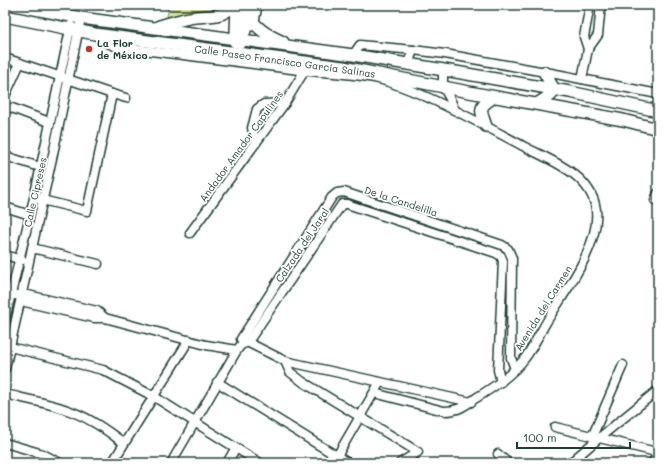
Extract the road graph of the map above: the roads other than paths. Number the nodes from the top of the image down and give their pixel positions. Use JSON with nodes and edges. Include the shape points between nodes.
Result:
{"nodes":[{"id":1,"x":14,"y":5,"type":"edge"},
{"id":2,"x":590,"y":5,"type":"edge"},
{"id":3,"x":601,"y":5,"type":"edge"},
{"id":4,"x":244,"y":6,"type":"edge"},
{"id":5,"x":5,"y":16,"type":"edge"},
{"id":6,"x":77,"y":17,"type":"junction"},
{"id":7,"x":253,"y":22,"type":"junction"},
{"id":8,"x":154,"y":28,"type":"junction"},
{"id":9,"x":74,"y":30,"type":"junction"},
{"id":10,"x":94,"y":34,"type":"junction"},
{"id":11,"x":242,"y":35,"type":"junction"},
{"id":12,"x":142,"y":40,"type":"junction"},
{"id":13,"x":300,"y":49,"type":"junction"},
{"id":14,"x":588,"y":49,"type":"junction"},
{"id":15,"x":413,"y":50,"type":"junction"},
{"id":16,"x":353,"y":55,"type":"junction"},
{"id":17,"x":251,"y":56,"type":"junction"},
{"id":18,"x":5,"y":58,"type":"edge"},
{"id":19,"x":20,"y":63,"type":"junction"},
{"id":20,"x":408,"y":65,"type":"junction"},
{"id":21,"x":306,"y":70,"type":"junction"},
{"id":22,"x":343,"y":70,"type":"junction"},
{"id":23,"x":442,"y":70,"type":"junction"},
{"id":24,"x":544,"y":72,"type":"junction"},
{"id":25,"x":60,"y":77,"type":"junction"},
{"id":26,"x":582,"y":79,"type":"junction"},
{"id":27,"x":69,"y":80,"type":"junction"},
{"id":28,"x":443,"y":87,"type":"junction"},
{"id":29,"x":554,"y":89,"type":"junction"},
{"id":30,"x":112,"y":94,"type":"junction"},
{"id":31,"x":658,"y":94,"type":"edge"},
{"id":32,"x":5,"y":96,"type":"edge"},
{"id":33,"x":494,"y":97,"type":"junction"},
{"id":34,"x":126,"y":98,"type":"dead end"},
{"id":35,"x":285,"y":104,"type":"junction"},
{"id":36,"x":537,"y":104,"type":"junction"},
{"id":37,"x":12,"y":108,"type":"dead end"},
{"id":38,"x":455,"y":110,"type":"junction"},
{"id":39,"x":658,"y":112,"type":"edge"},
{"id":40,"x":49,"y":122,"type":"junction"},
{"id":41,"x":486,"y":126,"type":"junction"},
{"id":42,"x":658,"y":129,"type":"edge"},
{"id":43,"x":256,"y":143,"type":"junction"},
{"id":44,"x":5,"y":156,"type":"edge"},
{"id":45,"x":40,"y":168,"type":"junction"},
{"id":46,"x":658,"y":193,"type":"edge"},
{"id":47,"x":34,"y":198,"type":"junction"},
{"id":48,"x":43,"y":200,"type":"junction"},
{"id":49,"x":658,"y":201,"type":"edge"},
{"id":50,"x":5,"y":207,"type":"edge"},
{"id":51,"x":30,"y":215,"type":"junction"},
{"id":52,"x":423,"y":219,"type":"junction"},
{"id":53,"x":420,"y":228,"type":"junction"},
{"id":54,"x":190,"y":233,"type":"dead end"},
{"id":55,"x":32,"y":248,"type":"junction"},
{"id":56,"x":5,"y":255,"type":"edge"},
{"id":57,"x":19,"y":259,"type":"junction"},
{"id":58,"x":29,"y":262,"type":"junction"},
{"id":59,"x":98,"y":264,"type":"dead end"},
{"id":60,"x":8,"y":294,"type":"edge"},
{"id":61,"x":21,"y":296,"type":"junction"},
{"id":62,"x":5,"y":319,"type":"edge"},
{"id":63,"x":189,"y":340,"type":"junction"},
{"id":64,"x":242,"y":344,"type":"junction"},
{"id":65,"x":10,"y":347,"type":"junction"},
{"id":66,"x":285,"y":361,"type":"junction"},
{"id":67,"x":623,"y":365,"type":"dead end"},
{"id":68,"x":5,"y":369,"type":"edge"},
{"id":69,"x":515,"y":369,"type":"junction"},
{"id":70,"x":217,"y":382,"type":"junction"},
{"id":71,"x":380,"y":382,"type":"junction"},
{"id":72,"x":501,"y":382,"type":"junction"},
{"id":73,"x":658,"y":390,"type":"edge"},
{"id":74,"x":374,"y":393,"type":"junction"},
{"id":75,"x":5,"y":394,"type":"edge"},
{"id":76,"x":154,"y":396,"type":"junction"},
{"id":77,"x":471,"y":402,"type":"junction"},
{"id":78,"x":360,"y":417,"type":"junction"},
{"id":79,"x":195,"y":424,"type":"junction"},
{"id":80,"x":555,"y":427,"type":"dead end"},
{"id":81,"x":596,"y":437,"type":"junction"},
{"id":82,"x":124,"y":442,"type":"junction"},
{"id":83,"x":5,"y":443,"type":"edge"},
{"id":84,"x":235,"y":449,"type":"junction"},
{"id":85,"x":655,"y":453,"type":"edge"},
{"id":86,"x":498,"y":454,"type":"dead end"},
{"id":87,"x":578,"y":456,"type":"junction"},
{"id":88,"x":335,"y":460,"type":"edge"},
{"id":89,"x":60,"y":463,"type":"edge"},
{"id":90,"x":112,"y":463,"type":"edge"},
{"id":91,"x":172,"y":463,"type":"edge"},
{"id":92,"x":227,"y":463,"type":"edge"},
{"id":93,"x":260,"y":463,"type":"edge"},
{"id":94,"x":348,"y":463,"type":"edge"},
{"id":95,"x":400,"y":463,"type":"edge"},
{"id":96,"x":508,"y":463,"type":"edge"},
{"id":97,"x":570,"y":463,"type":"edge"},
{"id":98,"x":586,"y":463,"type":"edge"},
{"id":99,"x":652,"y":463,"type":"edge"}],
"edges":[{"from":1,"to":6,"type":"main road","name":"Calle Paseo Francisco García Salinas"},
{"from":2,"to":14,"type":"street","via":[[584,37]]},
{"from":3,"to":14,"type":"street","via":[[598,35]]},
{"from":4,"to":7,"type":"main road"},
{"from":4,"to":8,"type":"main road","via":[[214,16],[196,17]]},
{"from":4,"to":11,"type":"main road"},
{"from":5,"to":9,"type":"main road","name":"Calle Paseo Francisco García Salinas"},
{"from":6,"to":8,"type":"main road","name":"Calle Paseo Francisco García Salinas"},
{"from":6,"to":9,"type":"street","name":"Calle Cipreses"},
{"from":7,"to":11,"type":"main road"},
{"from":7,"to":13,"type":"main road","via":[[268,36]]},
{"from":8,"to":11,"type":"main road","name":"Calle Paseo Francisco García Salinas"},
{"from":9,"to":10,"type":"main road","name":"Calle Paseo Francisco García Salinas"},
{"from":9,"to":25,"type":"street","name":"Calle Cipreses"},
{"from":9,"to":27,"type":"street","name":"Calle Cipreses"},
{"from":10,"to":12,"type":"main road","name":"Calle Paseo Francisco García Salinas"},
{"from":10,"to":21,"type":"street","name":"Avenida del Carmen","via":[[117,47]]},
{"from":11,"to":12,"type":"main road","via":[[226,46]]},
{"from":11,"to":13,"type":"main road","name":"Calle Paseo Francisco García Salinas"},
{"from":11,"to":17,"type":"main road","via":[[245,51]]},
{"from":12,"to":17,"type":"main road","name":"Calle Paseo Francisco García Salinas"},
{"from":13,"to":16,"type":"main road","name":"Calle Paseo Francisco García Salinas"},
{"from":14,"to":26,"type":"street"},
{"from":15,"to":16,"type":"street","via":[[360,45]]},
{"from":15,"to":20,"type":"street"},
{"from":15,"to":24,"type":"street"},
{"from":16,"to":20,"type":"main road","name":"Calle Paseo Francisco García Salinas"},
{"from":17,"to":22,"type":"main road","name":"Calle Paseo Francisco García Salinas"},
{"from":18,"to":19,"type":"street"},
{"from":19,"to":25,"type":"street"},
{"from":19,"to":32,"type":"street"},
{"from":20,"to":23,"type":"main road","name":"Calle Paseo Francisco García Salinas"},
{"from":21,"to":22,"type":"street","name":"Avenida del Carmen"},
{"from":21,"to":35,"type":"street","name":"Andador Amador Capulines"},
{"from":22,"to":28,"type":"main road","name":"Calle Paseo Francisco García Salinas"},
{"from":22,"to":38,"type":"street","name":"Avenida del Carmen","via":[[413,91]]},
{"from":23,"to":28,"type":"street"},
{"from":23,"to":29,"type":"main road","name":"Calle Paseo Francisco García Salinas"},
{"from":24,"to":26,"type":"street"},
{"from":24,"to":29,"type":"main road"},
{"from":25,"to":27,"type":"street"},
{"from":25,"to":40,"type":"street","name":"Calle Cipreses"},
{"from":26,"to":31,"type":"street"},
{"from":27,"to":30,"type":"street"},
{"from":27,"to":48,"type":"street","name":"Calle Cipreses"},
{"from":28,"to":33,"type":"main road","name":"Calle Paseo Francisco García Salinas"},
{"from":28,"to":38,"type":"street"},
{"from":29,"to":36,"type":"main road"},
{"from":29,"to":39,"type":"main road","name":"Calle Paseo Francisco García Salinas"},
{"from":30,"to":34,"type":"street"},
{"from":30,"to":48,"type":"street","via":[[88,211]]},
{"from":33,"to":36,"type":"main road","name":"Calle Paseo Francisco García Salinas"},
{"from":33,"to":41,"type":"main road","via":[[481,106]]},
{"from":35,"to":43,"type":"street","name":"Andador Amador Capulines"},
{"from":35,"to":43,"type":"street","via":[[264,104],[257,109],[252,128]]},
{"from":36,"to":42,"type":"main road","name":"Calle Paseo Francisco García Salinas"},
{"from":37,"to":40,"type":"street"},
{"from":38,"to":41,"type":"street","name":"Avenida del Carmen"},
{"from":40,"to":45,"type":"street","name":"Calle Cipreses"},
{"from":41,"to":69,"type":"street","name":"Avenida del Carmen","via":[[579,177],[591,192],[596,209],[596,231],[584,261]]},
{"from":43,"to":54,"type":"street","name":"Andador Amador Capulines"},
{"from":44,"to":45,"type":"street"},
{"from":45,"to":47,"type":"street","name":"Calle Cipreses"},
{"from":46,"to":49,"type":"street","via":[[655,200]]},
{"from":47,"to":48,"type":"street"},
{"from":47,"to":51,"type":"street","name":"Calle Cipreses"},
{"from":48,"to":55,"type":"street","name":"Calle Cipreses"},
{"from":50,"to":51,"type":"street"},
{"from":51,"to":57,"type":"street","name":"Calle Cipreses"},
{"from":52,"to":53,"type":"street"},
{"from":52,"to":64,"type":"street","name":"De la Candelilla","via":[[344,192],[337,193],[332,197]]},
{"from":52,"to":69,"type":"street","name":"De la Candelilla","via":[[508,249],[512,258],[511,358]]},
{"from":53,"to":64,"type":"street","name":"Calzada del Jaral","via":[[342,204]]},
{"from":53,"to":72,"type":"street","name":"Calzada del Jaral","via":[[501,256],[498,370]]},
{"from":55,"to":58,"type":"street","name":"Calle Cipreses"},
{"from":55,"to":59,"type":"street"},
{"from":56,"to":57,"type":"street"},
{"from":57,"to":58,"type":"street"},
{"from":57,"to":60,"type":"street","name":"Calle Cipreses"},
{"from":58,"to":61,"type":"street","name":"Calle Cipreses"},
{"from":60,"to":61,"type":"street"},
{"from":60,"to":62,"type":"street","name":"Calle Cipreses"},
{"from":61,"to":63,"type":"street","via":[[28,294],[97,311],[105,318]]},
{"from":61,"to":65,"type":"street","name":"Calle Cipreses"},
{"from":63,"to":64,"type":"street"},
{"from":63,"to":76,"type":"street"},
{"from":64,"to":66,"type":"street"},
{"from":64,"to":70,"type":"street"},
{"from":65,"to":68,"type":"street","name":"Calle Cipreses"},
{"from":65,"to":76,"type":"street","via":[[103,370]]},
{"from":66,"to":71,"type":"street"},
{"from":66,"to":78,"type":"street","via":[[290,372]]},
{"from":67,"to":81,"type":"street"},
{"from":69,"to":72,"type":"street","name":"Avenida del Carmen"},
{"from":70,"to":79,"type":"street"},
{"from":70,"to":88,"type":"street"},
{"from":71,"to":74,"type":"street"},
{"from":71,"to":77,"type":"street"},
{"from":72,"to":77,"type":"street","name":"Avenida del Carmen"},
{"from":73,"to":81,"type":"street"},
{"from":74,"to":77,"type":"street","name":"Avenida del Carmen","via":[[452,411]]},
{"from":74,"to":78,"type":"street"},
{"from":75,"to":82,"type":"street","via":[[79,415],[93,421]]},
{"from":76,"to":79,"type":"street"},
{"from":76,"to":82,"type":"street"},
{"from":78,"to":88,"type":"street"},
{"from":78,"to":95,"type":"street","via":[[418,452]]},
{"from":79,"to":84,"type":"street"},
{"from":79,"to":91,"type":"street"},
{"from":80,"to":81,"type":"street"},
{"from":81,"to":85,"type":"street"},
{"from":81,"to":87,"type":"street"},
{"from":82,"to":90,"type":"street"},
{"from":83,"to":89,"type":"street","via":[[44,454]]},
{"from":84,"to":92,"type":"street"},
{"from":84,"to":93,"type":"street"},
{"from":85,"to":99,"type":"street"},
{"from":86,"to":96,"type":"street"},
{"from":87,"to":97,"type":"street"},
{"from":87,"to":98,"type":"street"},
{"from":88,"to":94,"type":"street"}]}
